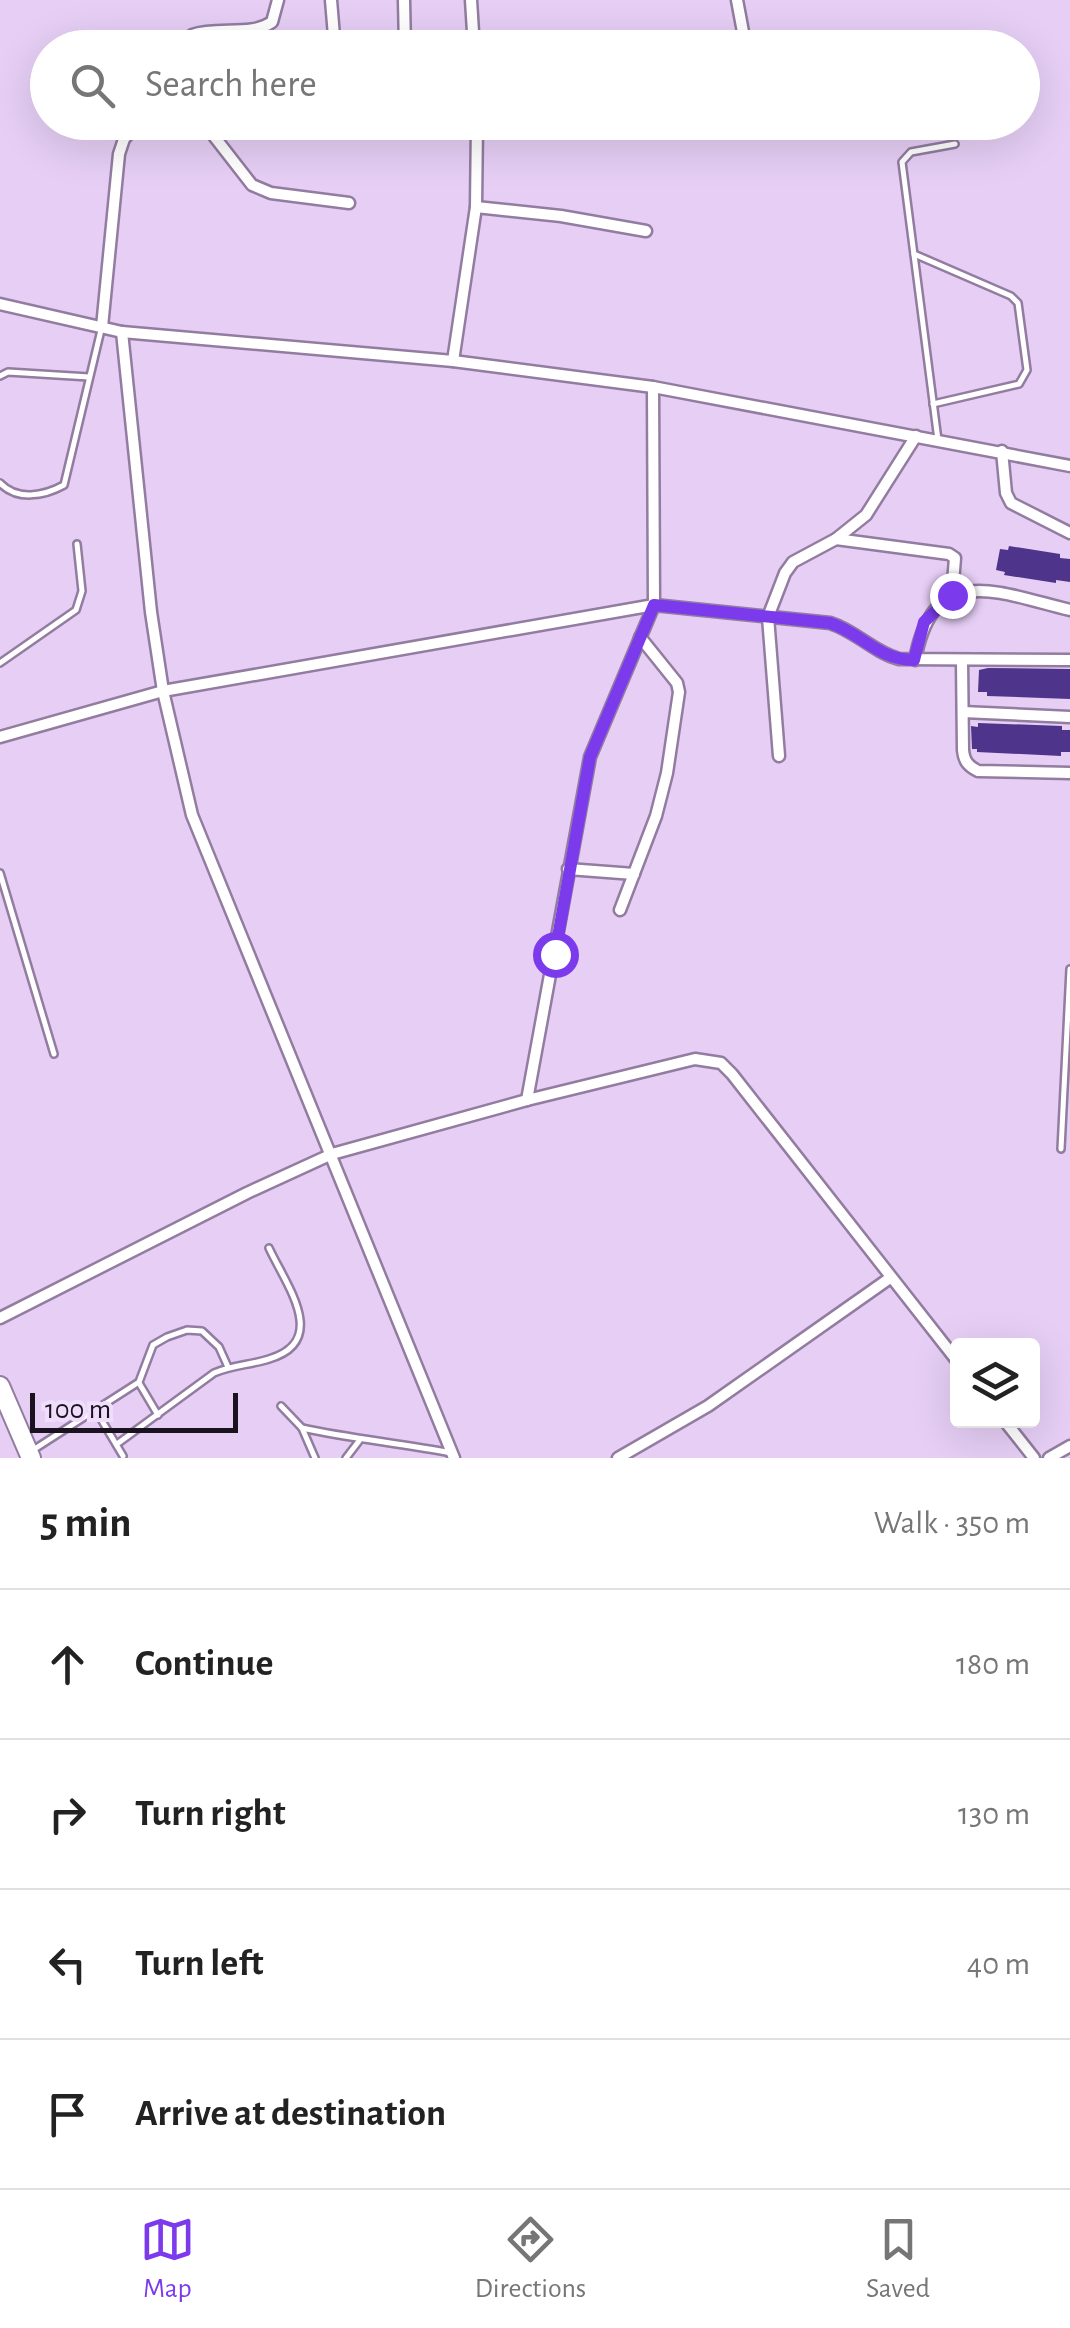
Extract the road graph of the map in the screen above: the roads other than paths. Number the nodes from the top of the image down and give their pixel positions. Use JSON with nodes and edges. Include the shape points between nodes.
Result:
{"nodes":[{"id":1,"x":278,"y":0,"type":"edge"},
{"id":2,"x":331,"y":0,"type":"edge"},
{"id":3,"x":404,"y":0,"type":"edge"},
{"id":4,"x":471,"y":0,"type":"edge"},
{"id":5,"x":737,"y":0,"type":"edge"},
{"id":6,"x":205,"y":30,"type":"edge"},
{"id":7,"x":333,"y":30,"type":"edge"},
{"id":8,"x":405,"y":30,"type":"edge"},
{"id":9,"x":473,"y":30,"type":"edge"},
{"id":10,"x":743,"y":30,"type":"edge"},
{"id":11,"x":123,"y":140,"type":"edge"},
{"id":12,"x":217,"y":140,"type":"edge"},
{"id":13,"x":477,"y":140,"type":"edge"},
{"id":14,"x":955,"y":144,"type":"dead end"},
{"id":15,"x":349,"y":203,"type":"dead end"},
{"id":16,"x":476,"y":207,"type":"junction"},
{"id":17,"x":646,"y":231,"type":"dead end"},
{"id":18,"x":914,"y":254,"type":"junction"},
{"id":19,"x":0,"y":304,"type":"edge"},
{"id":20,"x":102,"y":327,"type":"junction"},
{"id":21,"x":122,"y":332,"type":"junction"},
{"id":22,"x":453,"y":361,"type":"junction"},
{"id":23,"x":0,"y":376,"type":"edge"},
{"id":24,"x":89,"y":376,"type":"junction"},
{"id":25,"x":652,"y":387,"type":"junction"},
{"id":26,"x":933,"y":404,"type":"junction"},
{"id":27,"x":916,"y":436,"type":"junction"},
{"id":28,"x":938,"y":440,"type":"junction"},
{"id":29,"x":1002,"y":452,"type":"junction"},
{"id":30,"x":1070,"y":466,"type":"edge"},
{"id":31,"x":0,"y":484,"type":"edge"},
{"id":32,"x":1070,"y":533,"type":"edge"},
{"id":33,"x":836,"y":539,"type":"junction"},
{"id":34,"x":77,"y":544,"type":"dead end"},
{"id":35,"x":952,"y":595,"type":"junction"},
{"id":36,"x":654,"y":605,"type":"junction"},
{"id":37,"x":1070,"y":610,"type":"edge"},
{"id":38,"x":768,"y":616,"type":"junction"},
{"id":39,"x":640,"y":637,"type":"junction"},
{"id":40,"x":914,"y":660,"type":"junction"},
{"id":41,"x":1070,"y":660,"type":"edge"},
{"id":42,"x":962,"y":662,"type":"junction"},
{"id":43,"x":0,"y":663,"type":"edge"},
{"id":44,"x":163,"y":691,"type":"junction"},
{"id":45,"x":963,"y":712,"type":"junction"},
{"id":46,"x":1070,"y":716,"type":"edge"},
{"id":47,"x":0,"y":737,"type":"edge"},
{"id":48,"x":779,"y":756,"type":"dead end"},
{"id":49,"x":1070,"y":773,"type":"edge"},
{"id":50,"x":568,"y":868,"type":"junction"},
{"id":51,"x":0,"y":873,"type":"edge"},
{"id":52,"x":634,"y":874,"type":"junction"},
{"id":53,"x":620,"y":910,"type":"dead end"},
{"id":54,"x":1070,"y":969,"type":"edge"},
{"id":55,"x":54,"y":1054,"type":"dead end"},
{"id":56,"x":527,"y":1100,"type":"junction"},
{"id":57,"x":1066,"y":1105,"type":"edge"},
{"id":58,"x":1060,"y":1149,"type":"dead end"},
{"id":59,"x":332,"y":1154,"type":"junction"},
{"id":60,"x":268,"y":1248,"type":"dead end"},
{"id":61,"x":890,"y":1278,"type":"junction"},
{"id":62,"x":0,"y":1318,"type":"edge"},
{"id":63,"x":950,"y":1352,"type":"edge"},
{"id":64,"x":228,"y":1367,"type":"junction"},
{"id":65,"x":138,"y":1382,"type":"junction"},
{"id":66,"x":0,"y":1386,"type":"edge"},
{"id":67,"x":282,"y":1406,"type":"dead end"},
{"id":68,"x":95,"y":1409,"type":"junction"},
{"id":69,"x":158,"y":1415,"type":"junction"},
{"id":70,"x":302,"y":1428,"type":"junction"},
{"id":71,"x":1010,"y":1428,"type":"edge"},
{"id":72,"x":359,"y":1440,"type":"junction"},
{"id":73,"x":117,"y":1444,"type":"junction"},
{"id":74,"x":1070,"y":1446,"type":"edge"},
{"id":75,"x":453,"y":1455,"type":"edge"},
{"id":76,"x":30,"y":1456,"type":"edge"},
{"id":77,"x":122,"y":1456,"type":"edge"},
{"id":78,"x":1057,"y":1456,"type":"edge"},
{"id":79,"x":315,"y":1458,"type":"edge"},
{"id":80,"x":346,"y":1458,"type":"edge"},
{"id":81,"x":618,"y":1458,"type":"edge"},
{"id":82,"x":1034,"y":1458,"type":"edge"}],
"edges":[{"from":1,"to":6,"type":"street","via":[[263,29]]},
{"from":2,"to":7,"type":"street"},
{"from":3,"to":8,"type":"street"},
{"from":4,"to":9,"type":"street"},
{"from":5,"to":10,"type":"street"},
{"from":11,"to":20,"type":"street"},
{"from":12,"to":15,"type":"street","via":[[252,185]]},
{"from":13,"to":16,"type":"street"},
{"from":14,"to":18,"type":"lane","via":[[911,152],[902,162]]},
{"from":16,"to":17,"type":"street"},
{"from":16,"to":22,"type":"street"},
{"from":18,"to":26,"type":"lane"},
{"from":18,"to":26,"type":"lane","via":[[1018,303],[1026,370],[1018,384]]},
{"from":19,"to":20,"type":"street"},
{"from":20,"to":21,"type":"street"},
{"from":20,"to":24,"type":"lane"},
{"from":21,"to":22,"type":"street"},
{"from":21,"to":44,"type":"street"},
{"from":22,"to":25,"type":"street"},
{"from":23,"to":24,"type":"lane"},
{"from":24,"to":31,"type":"lane","via":[[64,486],[32,495]]},
{"from":25,"to":27,"type":"street"},
{"from":25,"to":36,"type":"street"},
{"from":26,"to":28,"type":"lane"},
{"from":27,"to":28,"type":"street"},
{"from":27,"to":33,"type":"street","via":[[866,515]]},
{"from":28,"to":29,"type":"street"},
{"from":29,"to":30,"type":"street"},
{"from":29,"to":32,"type":"street","via":[[1011,503]]},
{"from":33,"to":35,"type":"street","via":[[949,554],[956,565]]},
{"from":33,"to":38,"type":"street","via":[[793,562]]},
{"from":34,"to":43,"type":"lane","via":[[82,591],[76,610]]},
{"from":35,"to":37,"type":"street","via":[[984,590]]},
{"from":35,"to":40,"type":"street","via":[[924,622]]},
{"from":36,"to":38,"type":"street"},
{"from":36,"to":39,"type":"street"},
{"from":36,"to":44,"type":"street"},
{"from":38,"to":40,"type":"street","via":[[830,623],[882,654]]},
{"from":38,"to":48,"type":"street"},
{"from":39,"to":50,"type":"street","via":[[590,757]]},
{"from":39,"to":52,"type":"street","via":[[678,692],[667,773]]},
{"from":40,"to":42,"type":"street"},
{"from":41,"to":42,"type":"street"},
{"from":42,"to":45,"type":"street"},
{"from":44,"to":47,"type":"street"},
{"from":44,"to":59,"type":"street","via":[[200,840]]},
{"from":45,"to":46,"type":"street"},
{"from":45,"to":49,"type":"street","via":[[962,750],[970,767]]},
{"from":50,"to":52,"type":"street"},
{"from":50,"to":56,"type":"street"},
{"from":51,"to":55,"type":"lane"},
{"from":52,"to":53,"type":"street"},
{"from":54,"to":57,"type":"lane"},
{"from":56,"to":59,"type":"street"},
{"from":56,"to":61,"type":"street","via":[[695,1059],[721,1063]]},
{"from":57,"to":58,"type":"lane"},
{"from":59,"to":62,"type":"street"},
{"from":59,"to":75,"type":"street"},
{"from":60,"to":64,"type":"lane","via":[[302,1332],[285,1353]]},
{"from":61,"to":63,"type":"street"},
{"from":61,"to":81,"type":"street","via":[[708,1406]]},
{"from":64,"to":65,"type":"lane","via":[[210,1337],[187,1330],[153,1344]]},
{"from":64,"to":69,"type":"lane"},
{"from":65,"to":68,"type":"lane"},
{"from":65,"to":69,"type":"lane"},
{"from":66,"to":76,"type":"main road"},
{"from":67,"to":70,"type":"lane"},
{"from":68,"to":73,"type":"lane"},
{"from":68,"to":76,"type":"lane"},
{"from":69,"to":73,"type":"lane"},
{"from":70,"to":72,"type":"lane"},
{"from":70,"to":79,"type":"lane"},
{"from":71,"to":82,"type":"street"},
{"from":72,"to":75,"type":"lane"},
{"from":72,"to":80,"type":"lane"},
{"from":73,"to":77,"type":"lane"},
{"from":74,"to":78,"type":"street"}]}
